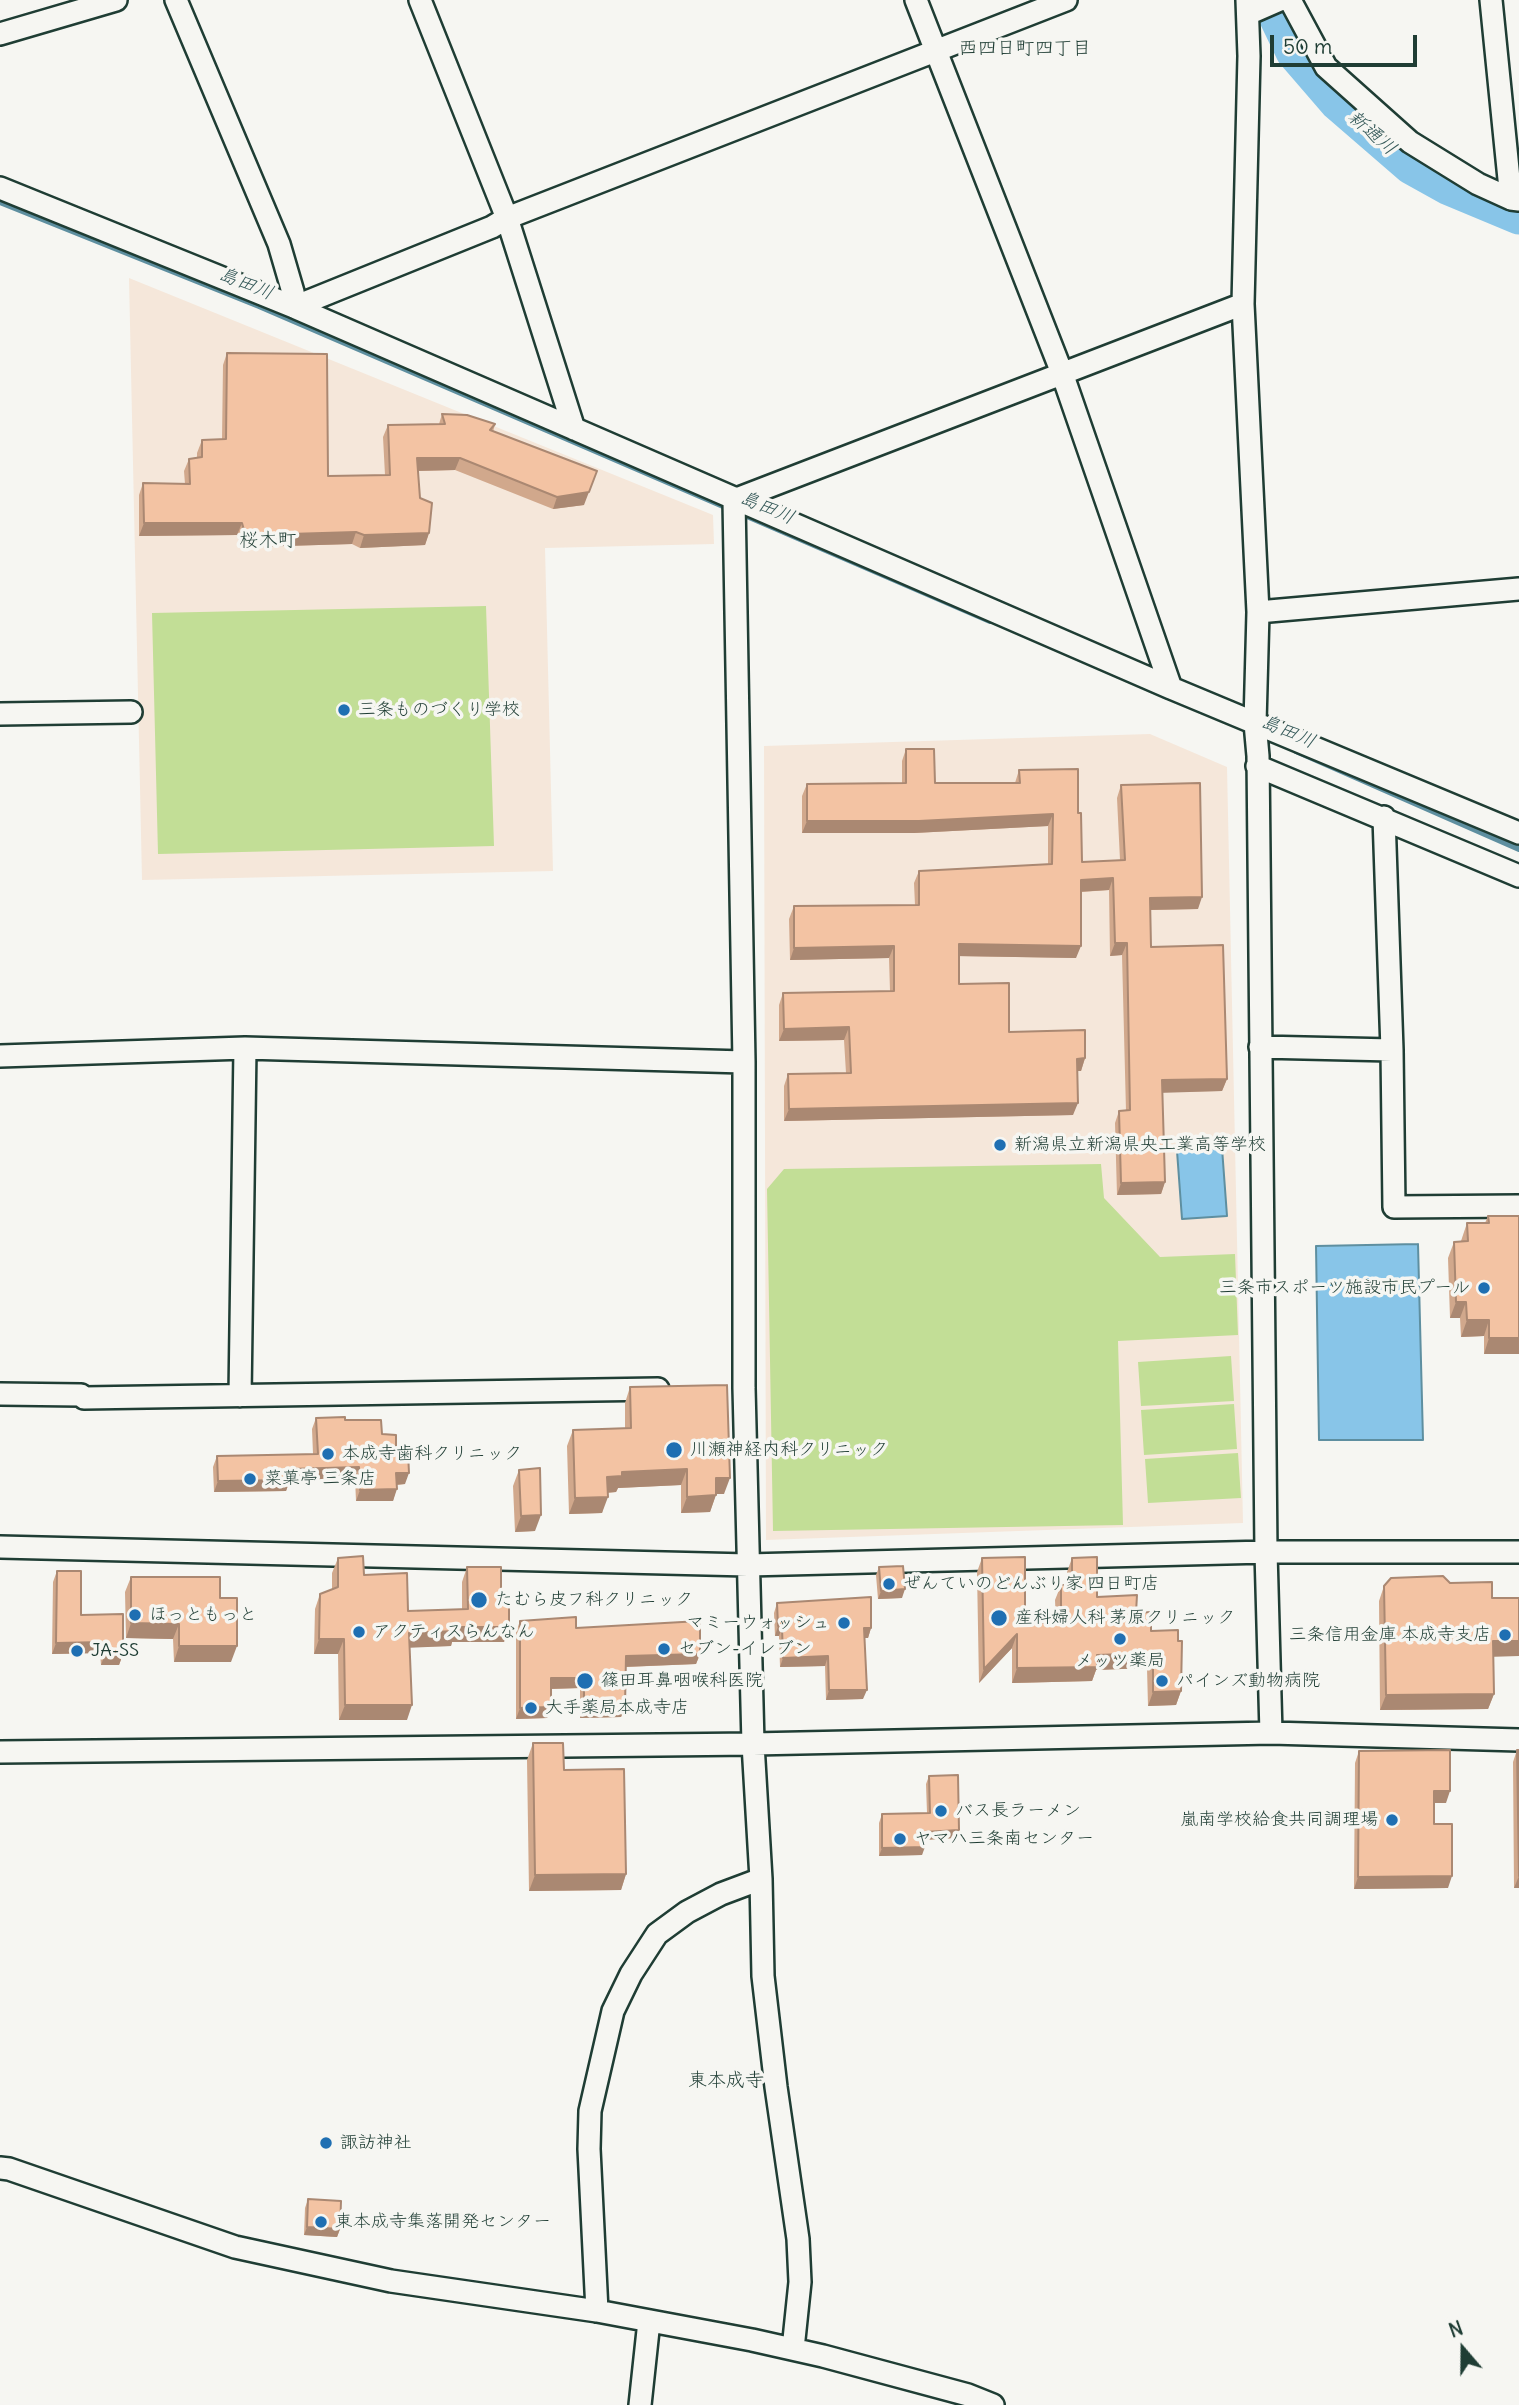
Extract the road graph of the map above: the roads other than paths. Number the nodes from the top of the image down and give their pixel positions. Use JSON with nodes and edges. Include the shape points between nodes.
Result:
{"nodes":[{"id":1,"x":116,"y":0,"type":"edge"},
{"id":2,"x":176,"y":0,"type":"edge"},
{"id":3,"x":420,"y":0,"type":"edge"},
{"id":4,"x":916,"y":0,"type":"edge"},
{"id":5,"x":1066,"y":0,"type":"edge"},
{"id":6,"x":1280,"y":0,"type":"edge"},
{"id":7,"x":1290,"y":0,"type":"edge"},
{"id":8,"x":1491,"y":0,"type":"edge"},
{"id":9,"x":1248,"y":7,"type":"edge"},
{"id":10,"x":0,"y":34,"type":"edge"},
{"id":11,"x":937,"y":50,"type":"junction"},
{"id":12,"x":0,"y":188,"type":"edge"},
{"id":13,"x":1515,"y":200,"type":"edge"},
{"id":14,"x":507,"y":218,"type":"junction"},
{"id":15,"x":1243,"y":304,"type":"junction"},
{"id":16,"x":295,"y":307,"type":"junction"},
{"id":17,"x":1062,"y":373,"type":"junction"},
{"id":18,"x":574,"y":429,"type":"junction"},
{"id":19,"x":734,"y":500,"type":"junction"},
{"id":20,"x":1519,"y":589,"type":"edge"},
{"id":21,"x":1258,"y":612,"type":"junction"},
{"id":22,"x":1171,"y":688,"type":"junction"},
{"id":23,"x":131,"y":712,"type":"dead end"},
{"id":24,"x":0,"y":714,"type":"edge"},
{"id":25,"x":1255,"y":723,"type":"junction"},
{"id":26,"x":1257,"y":766,"type":"junction"},
{"id":27,"x":1384,"y":817,"type":"junction"},
{"id":28,"x":1519,"y":833,"type":"edge"},
{"id":29,"x":1519,"y":876,"type":"edge"},
{"id":30,"x":1260,"y":1047,"type":"junction"},
{"id":31,"x":245,"y":1048,"type":"junction"},
{"id":32,"x":1392,"y":1050,"type":"junction"},
{"id":33,"x":0,"y":1056,"type":"edge"},
{"id":34,"x":744,"y":1062,"type":"junction"},
{"id":35,"x":1519,"y":1206,"type":"edge"},
{"id":36,"x":717,"y":1388,"type":"edge"},
{"id":37,"x":744,"y":1388,"type":"junction"},
{"id":38,"x":676,"y":1389,"type":"edge"},
{"id":39,"x":0,"y":1394,"type":"edge"},
{"id":40,"x":240,"y":1396,"type":"junction"},
{"id":41,"x":0,"y":1547,"type":"edge"},
{"id":42,"x":1266,"y":1552,"type":"junction"},
{"id":43,"x":1519,"y":1552,"type":"edge"},
{"id":44,"x":748,"y":1565,"type":"junction"},
{"id":45,"x":1271,"y":1733,"type":"junction"},
{"id":46,"x":1519,"y":1740,"type":"edge"},
{"id":47,"x":754,"y":1744,"type":"junction"},
{"id":48,"x":0,"y":1752,"type":"edge"},
{"id":49,"x":761,"y":1879,"type":"junction"},
{"id":50,"x":0,"y":2168,"type":"edge"},
{"id":51,"x":597,"y":2311,"type":"junction"},
{"id":52,"x":649,"y":2321,"type":"junction"},
{"id":53,"x":793,"y":2349,"type":"junction"},
{"id":54,"x":640,"y":2405,"type":"edge"},
{"id":55,"x":993,"y":2405,"type":"edge"}],
"edges":[{"from":1,"to":10,"type":"street"},
{"from":2,"to":16,"type":"street","via":[[279,244]]},
{"from":3,"to":14,"type":"street"},
{"from":4,"to":11,"type":"street"},
{"from":5,"to":11,"type":"street"},
{"from":6,"to":9,"type":"street"},
{"from":7,"to":13,"type":"street","via":[[1326,67],[1410,142],[1478,184]]},
{"from":8,"to":13,"type":"street"},
{"from":9,"to":15,"type":"street"},
{"from":11,"to":14,"type":"street"},
{"from":11,"to":17,"type":"street"},
{"from":12,"to":16,"type":"street"},
{"from":14,"to":16,"type":"street"},
{"from":14,"to":18,"type":"street"},
{"from":15,"to":17,"type":"street"},
{"from":15,"to":21,"type":"street"},
{"from":16,"to":18,"type":"street"},
{"from":17,"to":19,"type":"street"},
{"from":17,"to":22,"type":"street"},
{"from":18,"to":19,"type":"street"},
{"from":19,"to":22,"type":"street"},
{"from":19,"to":34,"type":"street"},
{"from":20,"to":21,"type":"street"},
{"from":21,"to":25,"type":"street"},
{"from":22,"to":25,"type":"street"},
{"from":23,"to":24,"type":"street"},
{"from":25,"to":26,"type":"street"},
{"from":25,"to":28,"type":"street"},
{"from":26,"to":27,"type":"street"},
{"from":26,"to":30,"type":"street"},
{"from":27,"to":29,"type":"street"},
{"from":27,"to":32,"type":"street"},
{"from":30,"to":32,"type":"street"},
{"from":30,"to":42,"type":"street"},
{"from":31,"to":33,"type":"street"},
{"from":31,"to":34,"type":"street"},
{"from":31,"to":40,"type":"street"},
{"from":32,"to":35,"type":"street","via":[[1394,1207]]},
{"from":34,"to":37,"type":"street"},
{"from":36,"to":37,"type":"street"},
{"from":37,"to":44,"type":"street"},
{"from":38,"to":40,"type":"street"},
{"from":39,"to":40,"type":"street"},
{"from":41,"to":44,"type":"street"},
{"from":42,"to":43,"type":"street"},
{"from":42,"to":44,"type":"street"},
{"from":42,"to":45,"type":"street"},
{"from":44,"to":47,"type":"street"},
{"from":45,"to":46,"type":"street"},
{"from":45,"to":47,"type":"street"},
{"from":47,"to":48,"type":"street"},
{"from":47,"to":49,"type":"street"},
{"from":49,"to":51,"type":"street","via":[[698,1906],[657,1934],[613,2011],[590,2111]]},
{"from":49,"to":53,"type":"street","via":[[763,1976],[798,2239],[800,2282]]},
{"from":50,"to":51,"type":"street","via":[[235,2247],[391,2281]]},
{"from":51,"to":52,"type":"street"},
{"from":52,"to":53,"type":"street"},
{"from":52,"to":54,"type":"street"},
{"from":53,"to":55,"type":"street"}]}
